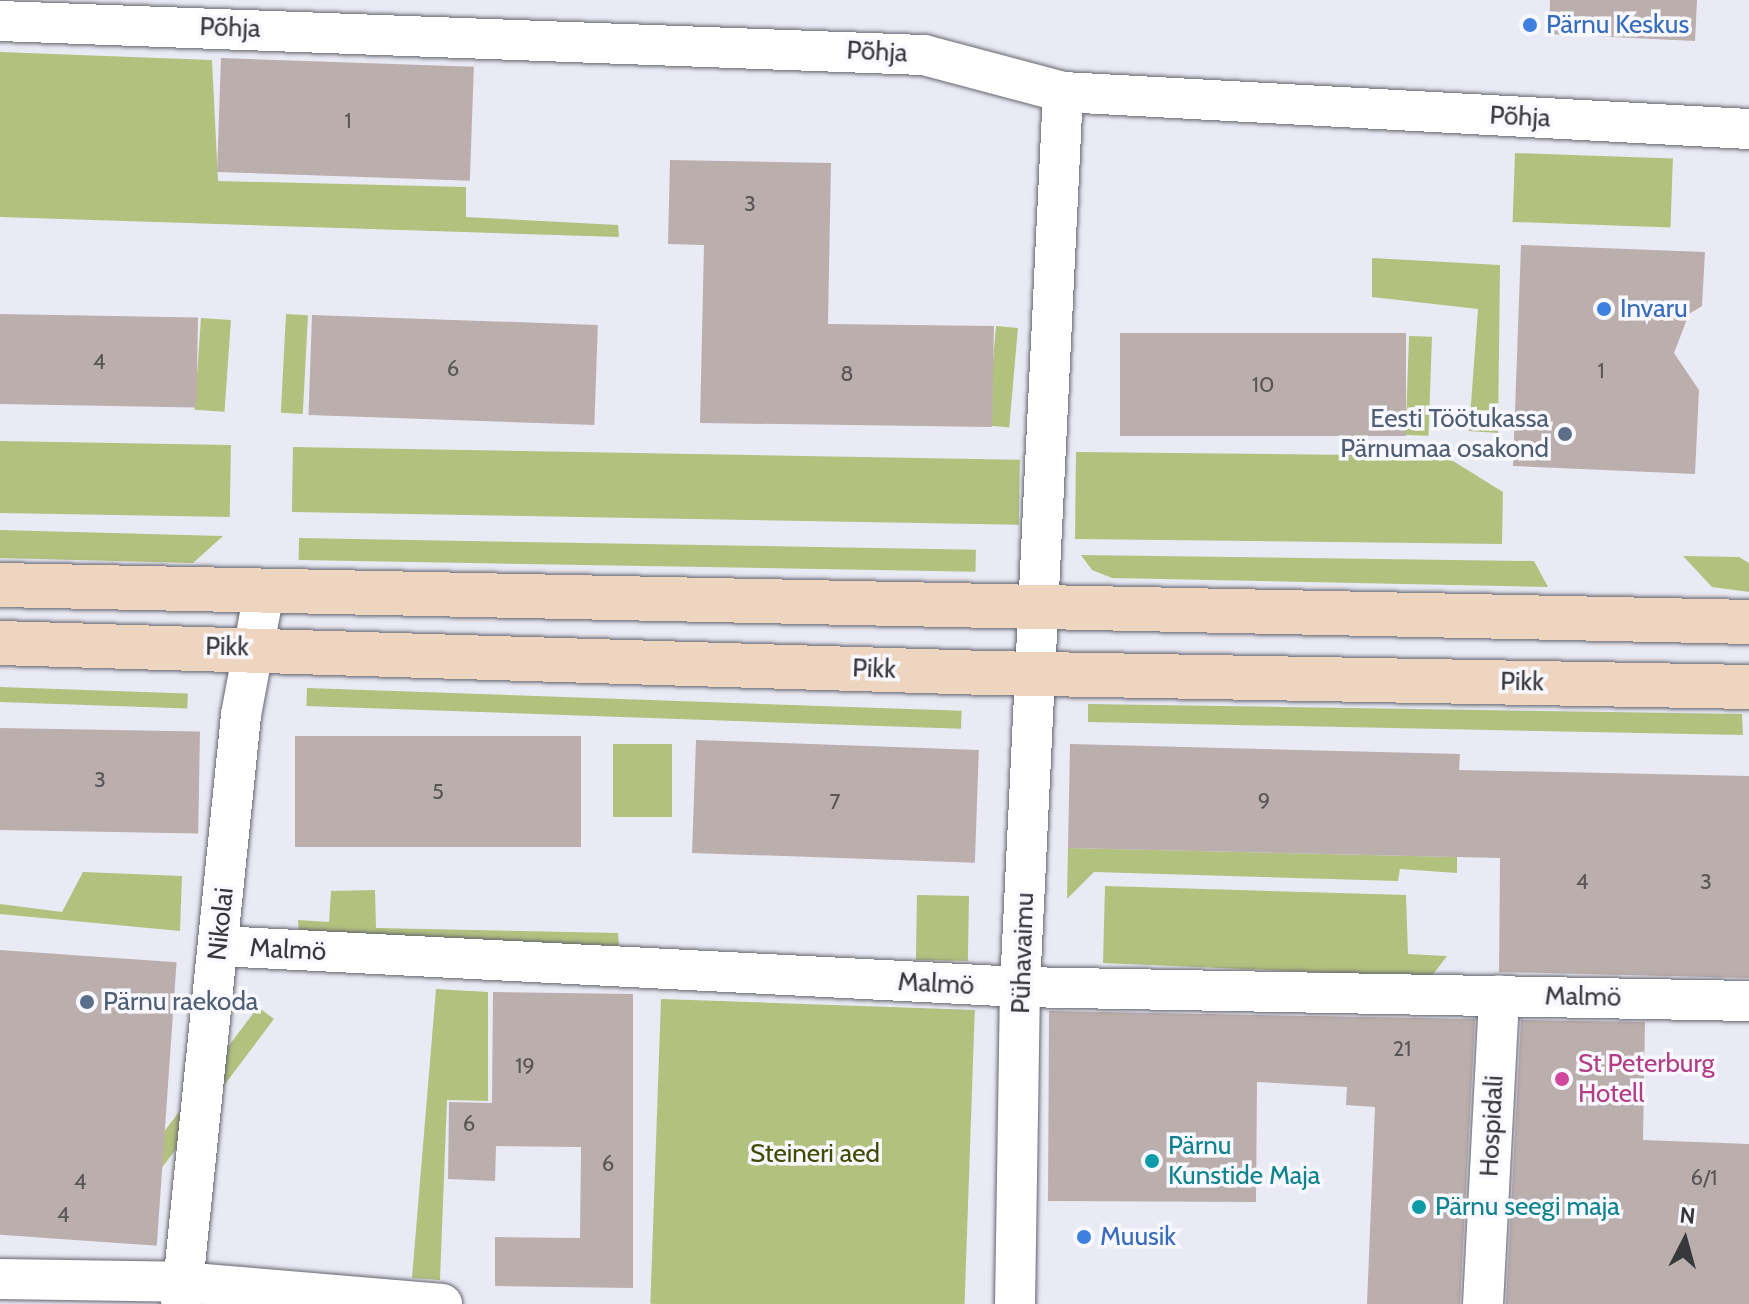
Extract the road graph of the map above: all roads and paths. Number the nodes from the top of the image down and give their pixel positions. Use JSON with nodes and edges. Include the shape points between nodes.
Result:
{"nodes":[{"id":1,"x":0,"y":21,"type":"edge"},
{"id":2,"x":1063,"y":92,"type":"junction"},
{"id":3,"x":1749,"y":129,"type":"edge"},
{"id":4,"x":0,"y":585,"type":"edge"},
{"id":5,"x":264,"y":592,"type":"junction"},
{"id":6,"x":1040,"y":602,"type":"junction"},
{"id":7,"x":1749,"y":622,"type":"edge"},
{"id":8,"x":0,"y":643,"type":"edge"},
{"id":9,"x":253,"y":647,"type":"junction"},
{"id":10,"x":1038,"y":672,"type":"junction"},
{"id":11,"x":1749,"y":687,"type":"edge"},
{"id":12,"x":219,"y":946,"type":"junction"},
{"id":13,"x":1020,"y":987,"type":"junction"},
{"id":14,"x":1499,"y":995,"type":"junction"},
{"id":15,"x":1749,"y":1001,"type":"edge"},
{"id":16,"x":0,"y":1279,"type":"edge"},
{"id":17,"x":181,"y":1293,"type":"edge"},
{"id":18,"x":431,"y":1303,"type":"edge"},
{"id":19,"x":442,"y":1304,"type":"edge"},
{"id":20,"x":1015,"y":1304,"type":"edge"},
{"id":21,"x":1483,"y":1304,"type":"edge"}],
"edges":[{"from":1,"to":2,"type":"street","name":"Põhja","via":[[924,55]]},
{"from":2,"to":3,"type":"street","name":"Põhja"},
{"from":2,"to":6,"type":"street","name":"Pühavaimu"},
{"from":4,"to":5,"type":"main road"},
{"from":5,"to":6,"type":"main road"},
{"from":5,"to":9,"type":"street","name":"Nikolai"},
{"from":6,"to":7,"type":"main road"},
{"from":6,"to":10,"type":"street","name":"Pühavaimu"},
{"from":8,"to":9,"type":"main road","name":"Pikk"},
{"from":9,"to":10,"type":"main road","name":"Pikk"},
{"from":9,"to":12,"type":"street","name":"Nikolai"},
{"from":10,"to":11,"type":"main road","name":"Pikk"},
{"from":10,"to":13,"type":"street","name":"Pühavaimu"},
{"from":12,"to":13,"type":"street","name":"Malmö"},
{"from":12,"to":17,"type":"street","name":"Nikolai"},
{"from":13,"to":14,"type":"street","name":"Malmö"},
{"from":13,"to":20,"type":"street","name":"Pühavaimu"},
{"from":14,"to":15,"type":"street","name":"Malmö"},
{"from":14,"to":21,"type":"street","name":"Hospidali"},
{"from":16,"to":17,"type":"street"},
{"from":17,"to":18,"type":"street"},
{"from":18,"to":19,"type":"street"}]}
